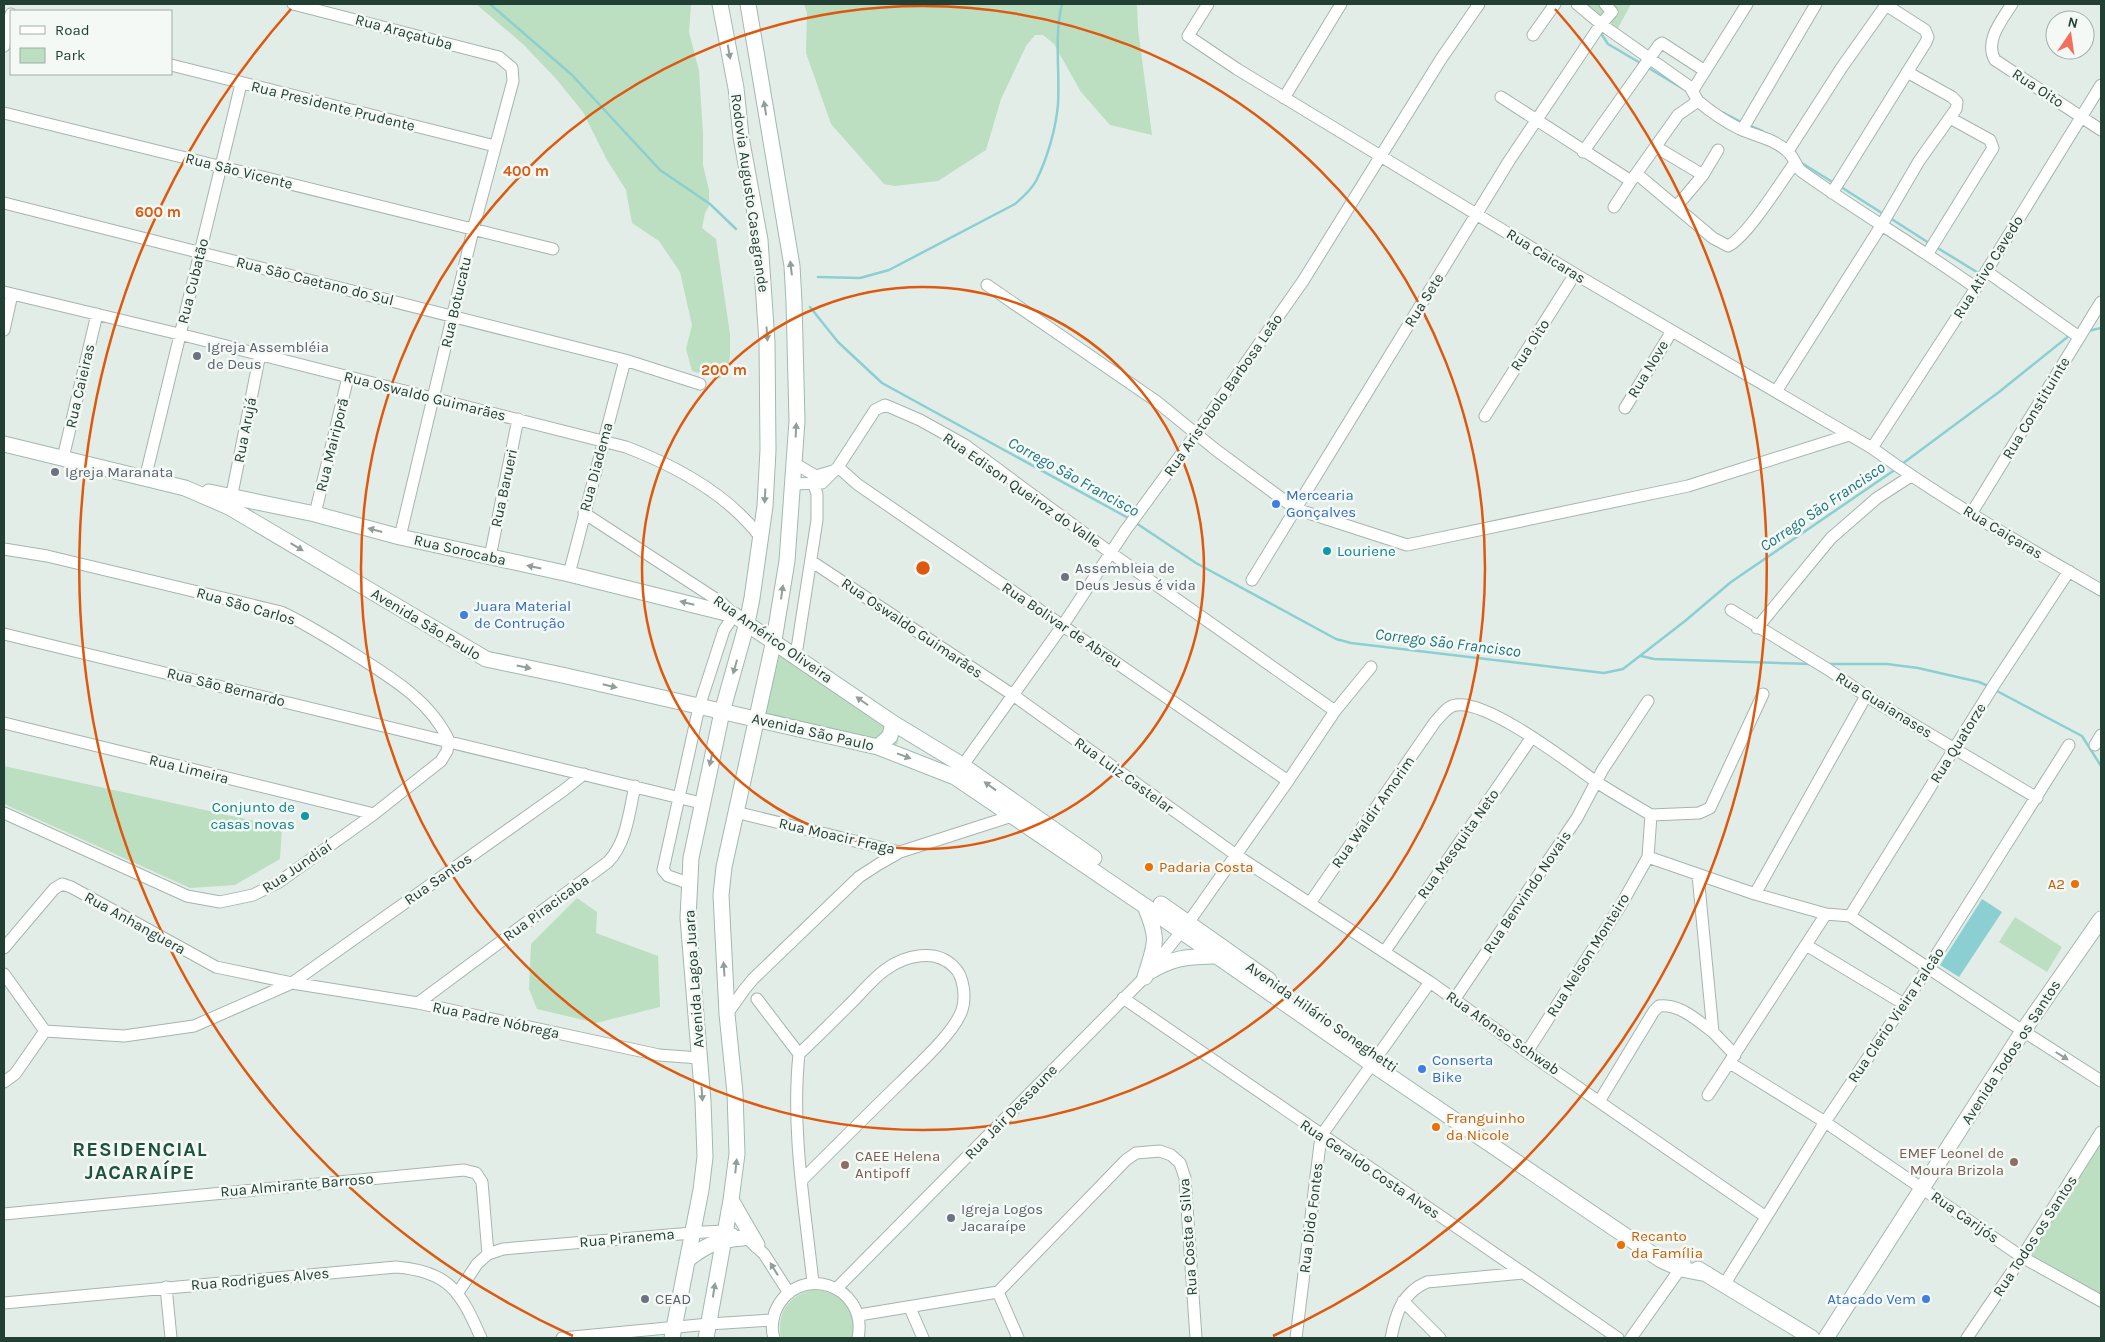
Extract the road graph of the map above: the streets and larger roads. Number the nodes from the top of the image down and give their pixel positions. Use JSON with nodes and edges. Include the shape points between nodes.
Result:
{"nodes":[{"id":1,"x":293,"y":4,"type":"edge"},
{"id":2,"x":720,"y":4,"type":"edge"},
{"id":3,"x":748,"y":4,"type":"edge"},
{"id":4,"x":1208,"y":4,"type":"edge"},
{"id":5,"x":1341,"y":4,"type":"edge"},
{"id":6,"x":1479,"y":4,"type":"edge"},
{"id":7,"x":1555,"y":4,"type":"edge"},
{"id":8,"x":1577,"y":4,"type":"edge"},
{"id":9,"x":1606,"y":4,"type":"edge"},
{"id":10,"x":1748,"y":4,"type":"edge"},
{"id":11,"x":1816,"y":4,"type":"edge"},
{"id":12,"x":1885,"y":4,"type":"edge"},
{"id":13,"x":2012,"y":4,"type":"edge"},
{"id":14,"x":1601,"y":24,"type":"junction"},
{"id":15,"x":8,"y":28,"type":"edge"},
{"id":16,"x":1533,"y":35,"type":"dead end"},
{"id":17,"x":4,"y":46,"type":"edge"},
{"id":18,"x":1650,"y":58,"type":"junction"},
{"id":19,"x":172,"y":65,"type":"edge"},
{"id":20,"x":512,"y":68,"type":"joint"},
{"id":21,"x":1705,"y":71,"type":"junction"},
{"id":22,"x":1908,"y":72,"type":"junction"},
{"id":23,"x":241,"y":84,"type":"junction"},
{"id":24,"x":2101,"y":85,"type":"edge"},
{"id":25,"x":1693,"y":90,"type":"junction"},
{"id":26,"x":1501,"y":97,"type":"dead end"},
{"id":27,"x":1284,"y":98,"type":"junction"},
{"id":28,"x":1698,"y":101,"type":"junction"},
{"id":29,"x":4,"y":113,"type":"edge"},
{"id":30,"x":2082,"y":116,"type":"junction"},
{"id":31,"x":1950,"y":118,"type":"junction"},
{"id":32,"x":1538,"y":121,"type":"junction"},
{"id":33,"x":1742,"y":130,"type":"junction"},
{"id":34,"x":2101,"y":130,"type":"edge"},
{"id":35,"x":495,"y":146,"type":"junction"},
{"id":36,"x":1656,"y":147,"type":"junction"},
{"id":37,"x":1718,"y":150,"type":"dead end"},
{"id":38,"x":1788,"y":151,"type":"junction"},
{"id":39,"x":1583,"y":152,"type":"junction"},
{"id":40,"x":1382,"y":156,"type":"junction"},
{"id":41,"x":1794,"y":164,"type":"junction"},
{"id":42,"x":222,"y":167,"type":"junction"},
{"id":43,"x":1703,"y":175,"type":"junction"},
{"id":44,"x":1634,"y":177,"type":"junction"},
{"id":45,"x":1832,"y":194,"type":"junction"},
{"id":46,"x":4,"y":203,"type":"edge"},
{"id":47,"x":1677,"y":206,"type":"junction"},
{"id":48,"x":1614,"y":207,"type":"dead end"},
{"id":49,"x":1478,"y":213,"type":"junction"},
{"id":50,"x":1881,"y":226,"type":"junction"},
{"id":51,"x":473,"y":230,"type":"junction"},
{"id":52,"x":553,"y":249,"type":"dead end"},
{"id":53,"x":200,"y":252,"type":"junction"},
{"id":54,"x":1928,"y":254,"type":"junction"},
{"id":55,"x":1986,"y":271,"type":"junction"},
{"id":56,"x":1575,"y":274,"type":"junction"},
{"id":57,"x":987,"y":284,"type":"dead end"},
{"id":58,"x":1976,"y":288,"type":"junction"},
{"id":59,"x":8,"y":293,"type":"edge"},
{"id":60,"x":2101,"y":305,"type":"edge"},
{"id":61,"x":97,"y":314,"type":"junction"},
{"id":62,"x":453,"y":316,"type":"junction"},
{"id":63,"x":4,"y":330,"type":"edge"},
{"id":64,"x":1672,"y":330,"type":"junction"},
{"id":65,"x":179,"y":334,"type":"junction"},
{"id":66,"x":2076,"y":334,"type":"junction"},
{"id":67,"x":260,"y":354,"type":"junction"},
{"id":68,"x":626,"y":360,"type":"junction"},
{"id":69,"x":348,"y":377,"type":"junction"},
{"id":70,"x":700,"y":384,"type":"dead end"},
{"id":71,"x":1776,"y":390,"type":"junction"},
{"id":72,"x":434,"y":398,"type":"junction"},
{"id":73,"x":1625,"y":408,"type":"dead end"},
{"id":74,"x":1485,"y":416,"type":"dead end"},
{"id":75,"x":518,"y":419,"type":"junction"},
{"id":76,"x":1196,"y":434,"type":"junction"},
{"id":77,"x":1849,"y":434,"type":"junction"},
{"id":78,"x":603,"y":440,"type":"junction"},
{"id":79,"x":4,"y":444,"type":"edge"},
{"id":80,"x":1872,"y":448,"type":"junction"},
{"id":81,"x":63,"y":458,"type":"junction"},
{"id":82,"x":794,"y":464,"type":"junction"},
{"id":83,"x":837,"y":468,"type":"junction"},
{"id":84,"x":1908,"y":474,"type":"junction"},
{"id":85,"x":145,"y":478,"type":"junction"},
{"id":86,"x":817,"y":481,"type":"junction"},
{"id":87,"x":793,"y":484,"type":"junction"},
{"id":88,"x":230,"y":501,"type":"junction"},
{"id":89,"x":1296,"y":508,"type":"junction"},
{"id":90,"x":584,"y":513,"type":"junction"},
{"id":91,"x":315,"y":514,"type":"junction"},
{"id":92,"x":1971,"y":514,"type":"junction"},
{"id":93,"x":400,"y":537,"type":"junction"},
{"id":94,"x":761,"y":538,"type":"junction"},
{"id":95,"x":4,"y":549,"type":"edge"},
{"id":96,"x":1111,"y":553,"type":"junction"},
{"id":97,"x":490,"y":557,"type":"junction"},
{"id":98,"x":811,"y":561,"type":"junction"},
{"id":99,"x":2069,"y":571,"type":"junction"},
{"id":100,"x":569,"y":574,"type":"junction"},
{"id":101,"x":1252,"y":580,"type":"dead end"},
{"id":102,"x":2101,"y":590,"type":"edge"},
{"id":103,"x":1731,"y":610,"type":"dead end"},
{"id":104,"x":734,"y":615,"type":"junction"},
{"id":105,"x":747,"y":623,"type":"junction"},
{"id":106,"x":1063,"y":625,"type":"junction"},
{"id":107,"x":1757,"y":628,"type":"junction"},
{"id":108,"x":4,"y":634,"type":"edge"},
{"id":109,"x":774,"y":640,"type":"junction"},
{"id":110,"x":796,"y":656,"type":"junction"},
{"id":111,"x":1370,"y":667,"type":"dead end"},
{"id":112,"x":1762,"y":694,"type":"dead end"},
{"id":113,"x":1013,"y":695,"type":"junction"},
{"id":114,"x":1866,"y":696,"type":"junction"},
{"id":115,"x":1648,"y":701,"type":"dead end"},
{"id":116,"x":699,"y":707,"type":"junction"},
{"id":117,"x":1335,"y":711,"type":"junction"},
{"id":118,"x":722,"y":712,"type":"junction"},
{"id":119,"x":757,"y":719,"type":"junction"},
{"id":120,"x":4,"y":723,"type":"edge"},
{"id":121,"x":893,"y":723,"type":"junction"},
{"id":122,"x":1532,"y":737,"type":"junction"},
{"id":123,"x":448,"y":741,"type":"junction"},
{"id":124,"x":2069,"y":745,"type":"dead end"},
{"id":125,"x":878,"y":747,"type":"junction"},
{"id":126,"x":1954,"y":749,"type":"junction"},
{"id":127,"x":959,"y":771,"type":"junction"},
{"id":128,"x":584,"y":774,"type":"junction"},
{"id":129,"x":1288,"y":781,"type":"junction"},
{"id":130,"x":1597,"y":782,"type":"junction"},
{"id":131,"x":635,"y":786,"type":"junction"},
{"id":132,"x":680,"y":797,"type":"junction"},
{"id":133,"x":2037,"y":798,"type":"junction"},
{"id":134,"x":701,"y":803,"type":"junction"},
{"id":135,"x":735,"y":812,"type":"junction"},
{"id":136,"x":1016,"y":812,"type":"junction"},
{"id":137,"x":4,"y":813,"type":"edge"},
{"id":138,"x":374,"y":814,"type":"junction"},
{"id":139,"x":1651,"y":815,"type":"junction"},
{"id":140,"x":900,"y":852,"type":"junction"},
{"id":141,"x":1236,"y":855,"type":"junction"},
{"id":142,"x":1648,"y":857,"type":"junction"},
{"id":143,"x":1093,"y":864,"type":"junction"},
{"id":144,"x":1698,"y":875,"type":"junction"},
{"id":145,"x":688,"y":883,"type":"junction"},
{"id":146,"x":1755,"y":894,"type":"junction"},
{"id":147,"x":1310,"y":903,"type":"junction"},
{"id":148,"x":1145,"y":906,"type":"junction"},
{"id":149,"x":1826,"y":914,"type":"junction"},
{"id":150,"x":1850,"y":916,"type":"junction"},
{"id":151,"x":2101,"y":919,"type":"edge"},
{"id":152,"x":1184,"y":928,"type":"junction"},
{"id":153,"x":1806,"y":945,"type":"junction"},
{"id":154,"x":4,"y":948,"type":"edge"},
{"id":155,"x":1385,"y":951,"type":"junction"},
{"id":156,"x":1215,"y":956,"type":"junction"},
{"id":157,"x":1928,"y":968,"type":"junction"},
{"id":158,"x":4,"y":974,"type":"edge"},
{"id":159,"x":1147,"y":974,"type":"junction"},
{"id":160,"x":1430,"y":982,"type":"junction"},
{"id":161,"x":292,"y":983,"type":"junction"},
{"id":162,"x":1122,"y":998,"type":"junction"},
{"id":163,"x":757,"y":999,"type":"dead end"},
{"id":164,"x":1454,"y":1000,"type":"junction"},
{"id":165,"x":418,"y":1004,"type":"junction"},
{"id":166,"x":1904,"y":1004,"type":"junction"},
{"id":167,"x":727,"y":1014,"type":"junction"},
{"id":168,"x":45,"y":1031,"type":"junction"},
{"id":169,"x":2022,"y":1031,"type":"junction"},
{"id":170,"x":1713,"y":1032,"type":"junction"},
{"id":171,"x":1526,"y":1052,"type":"junction"},
{"id":172,"x":799,"y":1054,"type":"junction"},
{"id":173,"x":700,"y":1058,"type":"junction"},
{"id":174,"x":1732,"y":1059,"type":"junction"},
{"id":175,"x":1375,"y":1060,"type":"junction"},
{"id":176,"x":2101,"y":1081,"type":"edge"},
{"id":177,"x":4,"y":1082,"type":"edge"},
{"id":178,"x":1708,"y":1096,"type":"dead end"},
{"id":179,"x":1600,"y":1100,"type":"junction"},
{"id":180,"x":1825,"y":1122,"type":"junction"},
{"id":181,"x":2101,"y":1132,"type":"edge"},
{"id":182,"x":1321,"y":1136,"type":"junction"},
{"id":183,"x":802,"y":1180,"type":"junction"},
{"id":184,"x":1923,"y":1188,"type":"junction"},
{"id":185,"x":731,"y":1200,"type":"junction"},
{"id":186,"x":4,"y":1214,"type":"edge"},
{"id":187,"x":1766,"y":1217,"type":"junction"},
{"id":188,"x":692,"y":1233,"type":"junction"},
{"id":189,"x":724,"y":1235,"type":"junction"},
{"id":190,"x":750,"y":1242,"type":"junction"},
{"id":191,"x":488,"y":1254,"type":"junction"},
{"id":192,"x":2022,"y":1257,"type":"junction"},
{"id":193,"x":687,"y":1260,"type":"junction"},
{"id":194,"x":1683,"y":1265,"type":"junction"},
{"id":195,"x":1523,"y":1273,"type":"junction"},
{"id":196,"x":813,"y":1283,"type":"junction"},
{"id":197,"x":1724,"y":1285,"type":"junction"},
{"id":198,"x":166,"y":1287,"type":"junction"},
{"id":199,"x":837,"y":1288,"type":"junction"},
{"id":200,"x":998,"y":1292,"type":"junction"},
{"id":201,"x":789,"y":1293,"type":"junction"},
{"id":202,"x":457,"y":1294,"type":"junction"},
{"id":203,"x":1403,"y":1301,"type":"junction"},
{"id":204,"x":2101,"y":1301,"type":"edge"},
{"id":205,"x":4,"y":1303,"type":"edge"},
{"id":206,"x":910,"y":1308,"type":"junction"},
{"id":207,"x":859,"y":1316,"type":"junction"},
{"id":208,"x":772,"y":1320,"type":"junction"},
{"id":209,"x":707,"y":1331,"type":"edge"},
{"id":210,"x":673,"y":1333,"type":"edge"},
{"id":211,"x":171,"y":1338,"type":"edge"},
{"id":212,"x":481,"y":1338,"type":"edge"},
{"id":213,"x":562,"y":1338,"type":"edge"},
{"id":214,"x":774,"y":1338,"type":"edge"},
{"id":215,"x":858,"y":1338,"type":"edge"},
{"id":216,"x":923,"y":1338,"type":"edge"},
{"id":217,"x":1018,"y":1338,"type":"edge"},
{"id":218,"x":1196,"y":1338,"type":"edge"},
{"id":219,"x":1296,"y":1338,"type":"edge"},
{"id":220,"x":1391,"y":1338,"type":"edge"},
{"id":221,"x":1440,"y":1338,"type":"edge"},
{"id":222,"x":1618,"y":1338,"type":"edge"},
{"id":223,"x":1631,"y":1338,"type":"edge"},
{"id":224,"x":1812,"y":1338,"type":"edge"},
{"id":225,"x":1826,"y":1338,"type":"edge"},
{"id":226,"x":1967,"y":1338,"type":"edge"}],
"edges":[{"from":1,"to":20,"type":"street","name":"Rua Araçatuba","via":[[499,57]]},
{"from":2,"to":94,"type":"street","name":"Rodovia Augusto Casagrande","one_way":true,"via":[[760,240],[765,302],[768,450]]},
{"from":82,"to":3,"type":"street","name":"Avenida Lagoa Juara","one_way":true,"via":[[797,384],[792,266]]},
{"from":4,"to":27,"type":"street","name":"Rua Caicaras","via":[[1188,36]]},
{"from":5,"to":27,"type":"street"},
{"from":6,"to":40,"type":"street","name":"Rua Aristobolo Barbosa Leão"},
{"from":7,"to":16,"type":"street"},
{"from":8,"to":14,"type":"street"},
{"from":9,"to":14,"type":"street","name":"Rua Sete","via":[[1612,12]]},
{"from":10,"to":21,"type":"street"},
{"from":11,"to":33,"type":"street"},
{"from":12,"to":22,"type":"street","via":[[1925,30],[1928,37]]},
{"from":12,"to":38,"type":"street"},
{"from":13,"to":30,"type":"street","name":"Rua Oito","via":[[1994,32],[1990,47],[1995,60]]},
{"from":14,"to":18,"type":"street"},
{"from":14,"to":32,"type":"street","name":"Rua Sete"},
{"from":15,"to":17,"type":"street"},
{"from":18,"to":21,"type":"street","via":[[1662,43]]},
{"from":18,"to":25,"type":"street"},
{"from":18,"to":39,"type":"street"},
{"from":19,"to":23,"type":"street","name":"Rua Presidente Prudente"},
{"from":20,"to":35,"type":"street","name":"Rua Botucatu","via":[[513,81]]},
{"from":21,"to":25,"type":"street"},
{"from":22,"to":31,"type":"street","via":[[1956,100],[1957,106]]},
{"from":22,"to":45,"type":"street"},
{"from":23,"to":35,"type":"street","name":"Rua Presidente Prudente"},
{"from":23,"to":42,"type":"street","name":"Rua Cubatão"},
{"from":24,"to":30,"type":"street","name":"Rua Ativo Cavedo"},
{"from":25,"to":28,"type":"street"},
{"from":26,"to":32,"type":"street"},
{"from":27,"to":40,"type":"street","name":"Rua Caicaras"},
{"from":28,"to":33,"type":"street","via":[[1722,120]]},
{"from":28,"to":36,"type":"street","via":[[1678,115]]},
{"from":29,"to":42,"type":"street","name":"Rua São Vicente"},
{"from":30,"to":34,"type":"street","name":"Rua Oito"},
{"from":30,"to":55,"type":"street","name":"Rua Ativo Cavedo"},
{"from":31,"to":50,"type":"street","via":[[1918,161]]},
{"from":31,"to":54,"type":"street","via":[[1990,140],[1993,148]]},
{"from":32,"to":39,"type":"street"},
{"from":32,"to":49,"type":"street","name":"Rua Sete"},
{"from":33,"to":38,"type":"street","via":[[1767,138]]},
{"from":35,"to":51,"type":"street","name":"Rua Botucatu"},
{"from":36,"to":43,"type":"street"},
{"from":36,"to":44,"type":"street"},
{"from":37,"to":43,"type":"street"},
{"from":38,"to":41,"type":"street"},
{"from":39,"to":44,"type":"street"},
{"from":40,"to":49,"type":"street","name":"Rua Caicaras"},
{"from":40,"to":76,"type":"street","name":"Rua Aristobolo Barbosa Leão","via":[[1303,281]]},
{"from":41,"to":45,"type":"street"},
{"from":41,"to":47,"type":"street","via":[[1746,228],[1728,246],[1713,238]]},
{"from":42,"to":51,"type":"street","name":"Rua São Vicente"},
{"from":42,"to":53,"type":"street","name":"Rua Cubatão"},
{"from":43,"to":47,"type":"street"},
{"from":44,"to":47,"type":"street"},
{"from":44,"to":48,"type":"street"},
{"from":45,"to":50,"type":"street"},
{"from":46,"to":53,"type":"street","name":"Rua São Caetano do Sul"},
{"from":49,"to":56,"type":"street","name":"Rua Caicaras"},
{"from":49,"to":89,"type":"street","name":"Rua Sete"},
{"from":50,"to":54,"type":"street"},
{"from":50,"to":71,"type":"street"},
{"from":51,"to":52,"type":"street","name":"Rua São Vicente"},
{"from":51,"to":62,"type":"street","name":"Rua Botucatu"},
{"from":53,"to":62,"type":"street","name":"Rua São Caetano do Sul"},
{"from":53,"to":65,"type":"street","name":"Rua Cubatão"},
{"from":54,"to":58,"type":"street"},
{"from":55,"to":58,"type":"street","name":"Rua Ativo Cavedo"},
{"from":55,"to":66,"type":"street"},
{"from":56,"to":64,"type":"street","name":"Rua Caicaras"},
{"from":56,"to":74,"type":"street","name":"Rua Oito"},
{"from":57,"to":76,"type":"street","via":[[1156,400]]},
{"from":58,"to":80,"type":"street","name":"Rua Ativo Cavedo"},
{"from":59,"to":61,"type":"street","name":"Rua Oswaldo Guimarães"},
{"from":59,"to":63,"type":"street"},
{"from":60,"to":66,"type":"street","name":"Rua Constituinte"},
{"from":61,"to":65,"type":"street","name":"Rua Oswaldo Guimarães"},
{"from":61,"to":81,"type":"street","name":"Rua Caieiras"},
{"from":62,"to":68,"type":"street","name":"Rua São Caetano do Sul"},
{"from":62,"to":72,"type":"street","name":"Rua Botucatu"},
{"from":64,"to":71,"type":"street","name":"Rua Caicaras"},
{"from":64,"to":73,"type":"street","name":"Rua Nove"},
{"from":65,"to":67,"type":"street","name":"Rua Oswaldo Guimarães"},
{"from":65,"to":85,"type":"street","name":"Rua Cubatão"},
{"from":66,"to":92,"type":"street","name":"Rua Constituinte"},
{"from":67,"to":69,"type":"street","name":"Rua Oswaldo Guimarães"},
{"from":67,"to":88,"type":"street","name":"Rua Arujá"},
{"from":68,"to":70,"type":"street","name":"Rua São Caetano do Sul"},
{"from":68,"to":78,"type":"street","name":"Rua Diadema"},
{"from":69,"to":72,"type":"street","name":"Rua Oswaldo Guimarães"},
{"from":69,"to":91,"type":"street","name":"Rua Mairiporã"},
{"from":71,"to":77,"type":"street","name":"Rua Caicaras"},
{"from":72,"to":75,"type":"street","name":"Rua Oswaldo Guimarães"},
{"from":72,"to":93,"type":"street","name":"Rua Botucatu"},
{"from":75,"to":78,"type":"street","name":"Rua Oswaldo Guimarães"},
{"from":75,"to":97,"type":"street","name":"Rua Barueri"},
{"from":76,"to":89,"type":"street"},
{"from":76,"to":96,"type":"street","name":"Rua Aristobolo Barbosa Leão"},
{"from":77,"to":80,"type":"street","name":"Rua Caicaras"},
{"from":77,"to":89,"type":"street","via":[[1688,486],[1413,545],[1398,544]]},
{"from":78,"to":90,"type":"street","name":"Rua Diadema"},
{"from":78,"to":94,"type":"street","name":"Rua Oswaldo Guimarães","via":[[659,460],[697,481],[746,518]]},
{"from":79,"to":81,"type":"street","name":"Avenida São Paulo"},
{"from":80,"to":84,"type":"street","name":"Rua Caicaras"},
{"from":81,"to":85,"type":"street","name":"Avenida São Paulo"},
{"from":82,"to":86,"type":"street"},
{"from":82,"to":87,"type":"street","name":"Avenida Lagoa Juara"},
{"from":83,"to":86,"type":"street"},
{"from":83,"to":96,"type":"street","name":"Rua Edison Queiroz do Valle","via":[[876,410],[890,406],[966,446]]},
{"from":83,"to":106,"type":"street","name":"Rua Bolivar de Abreu"},
{"from":84,"to":92,"type":"street","name":"Rua Caiçaras"},
{"from":84,"to":107,"type":"street","via":[[1831,538]]},
{"from":85,"to":88,"type":"street","name":"Avenida São Paulo"},
{"from":86,"to":87,"type":"street"},
{"from":86,"to":98,"type":"street","via":[[817,520]]},
{"from":109,"to":87,"type":"street","name":"Avenida Lagoa Juara","one_way":true,"via":[[787,561]]},
{"from":88,"to":91,"type":"street","name":"Rua Sorocaba"},
{"from":88,"to":116,"type":"street","name":"Avenida São Paulo","one_way":true,"via":[[486,659]]},
{"from":89,"to":101,"type":"street","name":"Rua Sete"},
{"from":90,"to":100,"type":"street","name":"Rua Diadema"},
{"from":90,"to":104,"type":"street","name":"Rua Américo Oliveira","via":[[722,603]]},
{"from":93,"to":91,"type":"street","name":"Rua Sorocaba","one_way":true},
{"from":92,"to":99,"type":"street","name":"Rua Caiçaras"},
{"from":93,"to":97,"type":"street","name":"Rua Sorocaba"},
{"from":94,"to":105,"type":"street","name":"Rodovia Augusto Casagrande"},
{"from":95,"to":123,"type":"street","name":"Rua São Carlos","via":[[47,556],[281,612],[308,625],[396,680],[430,712]]},
{"from":96,"to":106,"type":"street","name":"Rua Aristobolo Barbosa Leão"},
{"from":96,"to":117,"type":"street","name":"Rua Edison Queiroz do Valle"},
{"from":100,"to":97,"type":"street","name":"Rua Sorocaba","one_way":true},
{"from":98,"to":110,"type":"street"},
{"from":98,"to":113,"type":"street","name":"Rua Oswaldo Guimarães"},
{"from":99,"to":102,"type":"street","name":"Rua Caiçaras"},
{"from":99,"to":126,"type":"street","name":"Rua Quatorze"},
{"from":104,"to":100,"type":"street","name":"Rua Sorocaba","one_way":true},
{"from":103,"to":107,"type":"street","name":"Rua Guaianases"},
{"from":104,"to":105,"type":"street","name":"Rua Américo Oliveira"},
{"from":104,"to":116,"type":"street","via":[[724,630]]},
{"from":105,"to":109,"type":"street","name":"Rua Américo Oliveira"},
{"from":105,"to":118,"type":"street","name":"Avenida Lagoa Juara","one_way":true},
{"from":106,"to":113,"type":"street","name":"Rua Aristobolo Barbosa Leão"},
{"from":106,"to":129,"type":"street","name":"Rua Bolivar de Abreu"},
{"from":107,"to":114,"type":"street","name":"Rua Guaianases"},
{"from":108,"to":123,"type":"street","name":"Rua São Bernardo"},
{"from":109,"to":110,"type":"street","name":"Rua Américo Oliveira"},
{"from":109,"to":119,"type":"street","name":"Avenida Lagoa Juara"},
{"from":121,"to":110,"type":"street","name":"Rua Américo Oliveira","one_way":true},
{"from":111,"to":117,"type":"street","name":"Rua Jair Dessaune"},
{"from":112,"to":139,"type":"street","via":[[1710,808],[1699,813]]},
{"from":113,"to":127,"type":"street","name":"Rua Aristobolo Barbosa Leão"},
{"from":113,"to":141,"type":"street","name":"Rua Luiz Castelar"},
{"from":114,"to":126,"type":"street","name":"Rua Guaianases"},
{"from":114,"to":146,"type":"street"},
{"from":115,"to":130,"type":"street","name":"Rua Benvindo Novais"},
{"from":116,"to":118,"type":"street","name":"Avenida São Paulo"},
{"from":116,"to":132,"type":"street"},
{"from":117,"to":129,"type":"street","name":"Rua Jair Dessaune"},
{"from":118,"to":119,"type":"street","name":"Avenida São Paulo"},
{"from":118,"to":134,"type":"street","name":"Avenida Lagoa Juara","one_way":true},
{"from":119,"to":125,"type":"street","name":"Avenida São Paulo"},
{"from":119,"to":135,"type":"street","name":"Avenida Lagoa Juara"},
{"from":120,"to":138,"type":"street","name":"Rua Limeira"},
{"from":121,"to":125,"type":"street","via":[[890,736]]},
{"from":121,"to":127,"type":"street","name":"Rua Américo Oliveira"},
{"from":122,"to":130,"type":"street","name":"Rua Waldir Amorim"},
{"from":122,"to":147,"type":"street","name":"Rua Waldir Amorim","via":[[1477,709],[1451,706],[1435,722]]},
{"from":122,"to":155,"type":"street","name":"Rua Mesquita Neto"},
{"from":123,"to":128,"type":"street"},
{"from":123,"to":138,"type":"street","name":"Rua Jundiaí","via":[[448,750],[441,761]]},
{"from":124,"to":133,"type":"street","name":"Rua Clerio Vieira Falcão"},
{"from":125,"to":127,"type":"street","name":"Avenida São Paulo","one_way":true},
{"from":126,"to":133,"type":"street","name":"Rua Guaianases"},
{"from":126,"to":150,"type":"street","name":"Rua Quatorze"},
{"from":127,"to":136,"type":"street","name":"Avenida Hilário Soneghetti"},
{"from":128,"to":131,"type":"street"},
{"from":128,"to":161,"type":"street","name":"Rua Santos"},
{"from":129,"to":141,"type":"street","name":"Rua Jair Dessaune"},
{"from":130,"to":139,"type":"street","name":"Rua Waldir Amorim"},
{"from":130,"to":164,"type":"street","name":"Rua Benvindo Novais","via":[[1577,818]]},
{"from":131,"to":132,"type":"street"},
{"from":131,"to":165,"type":"street","name":"Rua Piracicaba","via":[[616,854]]},
{"from":132,"to":134,"type":"street"},
{"from":132,"to":145,"type":"street","via":[[662,870],[668,876]]},
{"from":133,"to":157,"type":"street","name":"Rua Clerio Vieira Falcão"},
{"from":134,"to":145,"type":"street","name":"Avenida Lagoa Juara"},
{"from":135,"to":140,"type":"street","name":"Rua Moacir Fraga"},
{"from":167,"to":135,"type":"street","name":"Avenida Lagoa Juara","one_way":true,"via":[[721,895]]},
{"from":136,"to":140,"type":"street","name":"Rua Moacir Fraga"},
{"from":136,"to":143,"type":"street","name":"Avenida Hilário Soneghetti"},
{"from":137,"to":138,"type":"street","name":"Rua Jundiaí","via":[[187,896],[220,902],[253,895],[279,882]]},
{"from":139,"to":142,"type":"street"},
{"from":140,"to":167,"type":"street","via":[[859,876],[744,990]]},
{"from":141,"to":147,"type":"street","name":"Rua Afonso Schwab"},
{"from":141,"to":152,"type":"street","name":"Rua Jair Dessaune"},
{"from":142,"to":144,"type":"street"},
{"from":142,"to":171,"type":"street","name":"Rua Nelson Monteiro","via":[[1621,905]]},
{"from":143,"to":148,"type":"street","name":"Avenida Hilário Soneghetti"},
{"from":143,"to":152,"type":"street","name":"Avenida Hilário Soneghetti"},
{"from":144,"to":146,"type":"street"},
{"from":144,"to":170,"type":"street"},
{"from":145,"to":173,"type":"street","name":"Avenida Lagoa Juara"},
{"from":146,"to":149,"type":"street"},
{"from":147,"to":155,"type":"street","name":"Rua Afonso Schwab"},
{"from":148,"to":152,"type":"street","name":"Avenida Hilário Soneghetti"},
{"from":148,"to":159,"type":"street","via":[[1155,930]]},
{"from":149,"to":150,"type":"street"},
{"from":149,"to":153,"type":"street"},
{"from":150,"to":157,"type":"street"},
{"from":151,"to":169,"type":"street","name":"Avenida Todos os Santos"},
{"from":152,"to":156,"type":"street","name":"Avenida Hilário Soneghetti"},
{"from":152,"to":159,"type":"street","name":"Rua Jair Dessaune"},
{"from":152,"to":175,"type":"street","name":"Avenida Hilário Soneghetti"},
{"from":153,"to":166,"type":"street"},
{"from":153,"to":174,"type":"street"},
{"from":154,"to":161,"type":"street","name":"Rua Anhanguera","via":[[54,889],[62,884],[216,967]]},
{"from":155,"to":160,"type":"street","name":"Rua Afonso Schwab"},
{"from":156,"to":159,"type":"street","via":[[1168,961]]},
{"from":156,"to":175,"type":"street","name":"Avenida Hilário Soneghetti"},
{"from":157,"to":166,"type":"street","name":"Rua Clerio Vieira Falcão"},
{"from":157,"to":169,"type":"street"},
{"from":158,"to":168,"type":"street"},
{"from":159,"to":162,"type":"street","name":"Rua Jair Dessaune"},
{"from":160,"to":164,"type":"street","name":"Rua Afonso Schwab"},
{"from":160,"to":175,"type":"street","name":"Rua Dido Fontes"},
{"from":161,"to":165,"type":"street","name":"Rua Padre Nóbrega"},
{"from":161,"to":168,"type":"street","name":"Rua Santos","via":[[194,1026],[124,1036]]},
{"from":162,"to":182,"type":"street","name":"Rua Geraldo Costa Alves"},
{"from":162,"to":199,"type":"street","name":"Rua Jair Dessaune"},
{"from":163,"to":172,"type":"street"},
{"from":164,"to":171,"type":"street","name":"Rua Afonso Schwab"},
{"from":165,"to":173,"type":"street","name":"Rua Padre Nóbrega","via":[[659,1055]]},
{"from":166,"to":180,"type":"street","name":"Rua Clerio Vieira Falcão"},
{"from":185,"to":167,"type":"street","name":"Avenida Lagoa Juara","one_way":true,"via":[[737,1135]]},
{"from":168,"to":177,"type":"street","via":[[14,1074]]},
{"from":169,"to":176,"type":"street","one_way":true},
{"from":169,"to":184,"type":"street","name":"Avenida Todos os Santos"},
{"from":170,"to":174,"type":"street","name":"Rua Carijós"},
{"from":170,"to":179,"type":"street","name":"Rua Carijós","via":[[1676,1008],[1659,1006]]},
{"from":171,"to":179,"type":"street","name":"Rua Afonso Schwab"},
{"from":172,"to":183,"type":"street","via":[[795,1086]]},
{"from":172,"to":183,"type":"street","via":[[892,966],[921,955],[945,959],[956,968],[964,1000],[956,1020],[931,1052]]},
{"from":173,"to":188,"type":"street","name":"Avenida Lagoa Juara","one_way":true,"via":[[705,1157]]},
{"from":174,"to":178,"type":"street"},
{"from":174,"to":180,"type":"street","name":"Rua Carijós"},
{"from":175,"to":182,"type":"street","name":"Rua Dido Fontes"},
{"from":175,"to":194,"type":"street","name":"Avenida Hilário Soneghetti","via":[[1661,1260]]},
{"from":179,"to":187,"type":"street","name":"Rua Afonso Schwab"},
{"from":180,"to":184,"type":"street","name":"Rua Carijós"},
{"from":180,"to":187,"type":"street","name":"Rua Clerio Vieira Falcão"},
{"from":181,"to":192,"type":"street","name":"Rua Todos os Santos"},
{"from":182,"to":195,"type":"street","name":"Rua Geraldo Costa Alves"},
{"from":182,"to":219,"type":"street","name":"Rua Dido Fontes"},
{"from":183,"to":196,"type":"street"},
{"from":184,"to":192,"type":"street","name":"Rua Carijós"},
{"from":184,"to":225,"type":"street","name":"Avenida Todos os Santos"},
{"from":185,"to":189,"type":"street","name":"Avenida Lagoa Juara"},
{"from":185,"to":190,"type":"street"},
{"from":186,"to":191,"type":"street","name":"Rua Almirante Barroso","via":[[464,1170],[476,1172],[482,1182]]},
{"from":187,"to":197,"type":"street","name":"Rua Clerio Vieira Falcão"},
{"from":188,"to":189,"type":"street","name":"Rua Piranema"},
{"from":188,"to":191,"type":"street","name":"Rua Piranema","via":[[503,1249]]},
{"from":188,"to":193,"type":"street","name":"Avenida Lagoa Juara"},
{"from":189,"to":190,"type":"street"},
{"from":189,"to":193,"type":"street"},
{"from":209,"to":189,"type":"street","name":"Avenida Lagoa Juara","one_way":true},
{"from":201,"to":190,"type":"street","one_way":true},
{"from":191,"to":202,"type":"street"},
{"from":192,"to":204,"type":"street","name":"Rua Carijós"},
{"from":192,"to":226,"type":"street","name":"Rua Todos os Santos"},
{"from":193,"to":210,"type":"street","name":"Avenida Lagoa Juara"},
{"from":194,"to":197,"type":"street","name":"Avenida Hilário Soneghetti"},
{"from":194,"to":223,"type":"street"},
{"from":195,"to":203,"type":"street","via":[[1427,1282],[1415,1287]]},
{"from":195,"to":222,"type":"street","name":"Rua Geraldo Costa Alves"},
{"from":196,"to":199,"type":"street"},
{"from":196,"to":201,"type":"street","via":[[799,1286]]},
{"from":197,"to":224,"type":"street","name":"Avenida Hilário Soneghetti"},
{"from":198,"to":202,"type":"street","name":"Rua Rodrigues Alves","via":[[396,1267],[434,1274]]},
{"from":198,"to":205,"type":"street","name":"Rua Rodrigues Alves"},
{"from":198,"to":211,"type":"street"},
{"from":199,"to":207,"type":"street","via":[[855,1306]]},
{"from":200,"to":206,"type":"street"},
{"from":200,"to":217,"type":"street"},
{"from":200,"to":218,"type":"street","name":"Rua Costa e Silva","via":[[1126,1160],[1136,1153],[1160,1151],[1180,1163],[1185,1178]]},
{"from":201,"to":208,"type":"street","via":[[779,1303]]},
{"from":202,"to":212,"type":"street","name":"Rua Rodrigues Alves"},
{"from":203,"to":220,"type":"street"},
{"from":203,"to":221,"type":"street"},
{"from":206,"to":207,"type":"street"},
{"from":206,"to":216,"type":"street"},
{"from":207,"to":215,"type":"street"},
{"from":208,"to":209,"type":"street"},
{"from":208,"to":214,"type":"street"},
{"from":209,"to":210,"type":"street"},
{"from":210,"to":213,"type":"street"}]}
